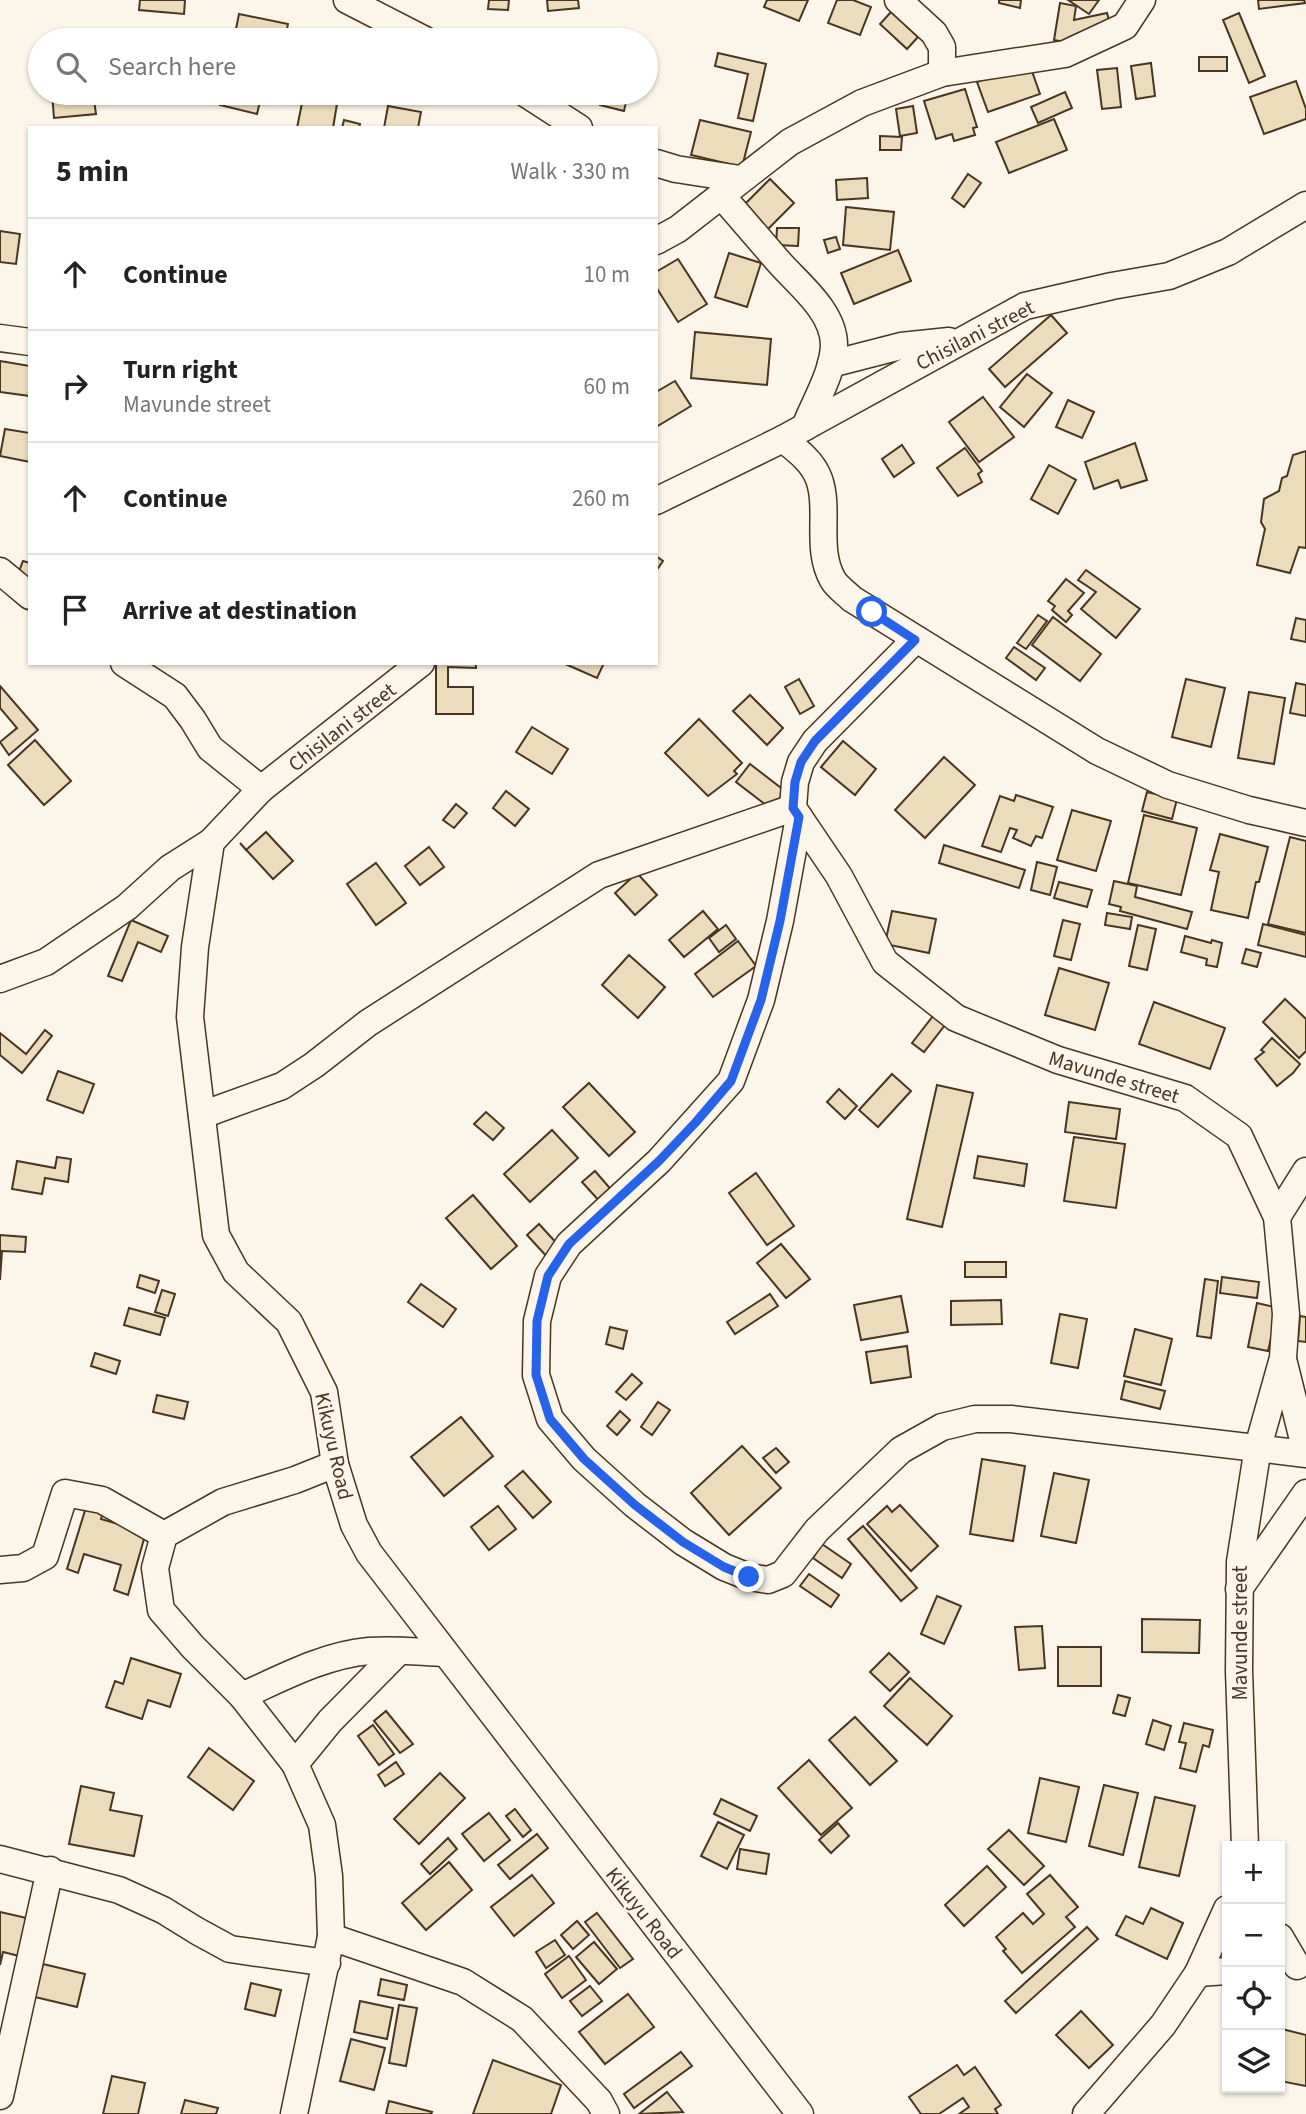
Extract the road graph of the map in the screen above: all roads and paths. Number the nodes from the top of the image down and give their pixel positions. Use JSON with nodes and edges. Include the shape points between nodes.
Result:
{"nodes":[{"id":1,"x":347,"y":0,"type":"edge"},
{"id":2,"x":898,"y":0,"type":"edge"},
{"id":3,"x":1142,"y":0,"type":"edge"},
{"id":4,"x":402,"y":28,"type":"edge"},
{"id":5,"x":942,"y":73,"type":"junction"},
{"id":6,"x":544,"y":105,"type":"edge"},
{"id":7,"x":576,"y":126,"type":"edge"},
{"id":8,"x":658,"y":164,"type":"edge"},
{"id":9,"x":730,"y":187,"type":"junction"},
{"id":10,"x":1306,"y":205,"type":"edge"},
{"id":11,"x":658,"y":241,"type":"edge"},
{"id":12,"x":0,"y":338,"type":"edge"},
{"id":13,"x":963,"y":340,"type":"junction"},
{"id":14,"x":28,"y":342,"type":"edge"},
{"id":15,"x":831,"y":364,"type":"junction"},
{"id":16,"x":794,"y":433,"type":"junction"},
{"id":17,"x":658,"y":500,"type":"edge"},
{"id":18,"x":0,"y":571,"type":"edge"},
{"id":19,"x":28,"y":594,"type":"edge"},
{"id":20,"x":915,"y":640,"type":"junction"},
{"id":21,"x":127,"y":665,"type":"edge"},
{"id":22,"x":418,"y":665,"type":"edge"},
{"id":23,"x":261,"y":789,"type":"junction"},
{"id":24,"x":796,"y":813,"type":"junction"},
{"id":25,"x":1306,"y":823,"type":"edge"},
{"id":26,"x":211,"y":842,"type":"junction"},
{"id":27,"x":0,"y":979,"type":"edge"},
{"id":28,"x":202,"y":1115,"type":"junction"},
{"id":29,"x":1306,"y":1171,"type":"edge"},
{"id":30,"x":1277,"y":1217,"type":"junction"},
{"id":31,"x":1283,"y":1358,"type":"junction"},
{"id":32,"x":1258,"y":1447,"type":"junction"},
{"id":33,"x":1306,"y":1453,"type":"edge"},
{"id":34,"x":335,"y":1464,"type":"junction"},
{"id":35,"x":1306,"y":1493,"type":"edge"},
{"id":36,"x":164,"y":1535,"type":"junction"},
{"id":37,"x":0,"y":1570,"type":"edge"},
{"id":38,"x":1240,"y":1589,"type":"junction"},
{"id":39,"x":399,"y":1651,"type":"junction"},
{"id":40,"x":444,"y":1653,"type":"junction"},
{"id":41,"x":242,"y":1696,"type":"junction"},
{"id":42,"x":295,"y":1764,"type":"junction"},
{"id":43,"x":1245,"y":1841,"type":"edge"},
{"id":44,"x":0,"y":1859,"type":"edge"},
{"id":45,"x":50,"y":1870,"type":"junction"},
{"id":46,"x":1222,"y":1920,"type":"edge"},
{"id":47,"x":1285,"y":1947,"type":"edge"},
{"id":48,"x":329,"y":1950,"type":"junction"},
{"id":49,"x":1294,"y":1966,"type":"edge"},
{"id":50,"x":1222,"y":1971,"type":"edge"},
{"id":51,"x":1198,"y":1973,"type":"junction"},
{"id":52,"x":0,"y":2096,"type":"edge"},
{"id":53,"x":294,"y":2114,"type":"edge"},
{"id":54,"x":606,"y":2114,"type":"edge"},
{"id":55,"x":800,"y":2114,"type":"edge"},
{"id":56,"x":1086,"y":2114,"type":"edge"}],
"edges":[{"from":1,"to":4,"type":"street"},
{"from":2,"to":5,"type":"street","via":[[934,33],[942,47]]},
{"from":3,"to":5,"type":"street","via":[[1125,26],[1065,54]]},
{"from":5,"to":9,"type":"street","via":[[862,103],[790,142]]},
{"from":6,"to":7,"type":"street"},
{"from":8,"to":9,"type":"street"},
{"from":9,"to":11,"type":"street"},
{"from":9,"to":15,"type":"street","via":[[822,312],[832,331]]},
{"from":10,"to":13,"type":"street","name":"Chisilani street","via":[[1228,252],[1169,276],[1025,306]]},
{"from":12,"to":14,"type":"street"},
{"from":13,"to":15,"type":"street","via":[[901,346]]},
{"from":13,"to":16,"type":"street","name":"Chisilani street"},
{"from":15,"to":16,"type":"street"},
{"from":16,"to":17,"type":"street","name":"Chisilani street"},
{"from":16,"to":20,"type":"street","via":[[822,489],[827,564],[833,581],[852,599]]},
{"from":18,"to":19,"type":"street"},
{"from":20,"to":24,"type":"street","via":[[815,741],[795,782]]},
{"from":20,"to":25,"type":"street","via":[[1097,751],[1168,785]]},
{"from":21,"to":23,"type":"street","via":[[174,696],[210,748]]},
{"from":22,"to":23,"type":"street","name":"Chisilani street"},
{"from":23,"to":26,"type":"street"},
{"from":24,"to":28,"type":"street","via":[[598,875],[368,1023],[282,1086]]},
{"from":24,"to":30,"type":"street","name":"Mavunde street","via":[[839,876],[885,962],[920,992],[956,1018],[1010,1042],[1185,1098],[1238,1136]]},
{"from":24,"to":32,"type":"street","via":[[780,921],[761,1000],[731,1081],[659,1161],[569,1244],[548,1276],[537,1321],[536,1375],[550,1419],[594,1468],[683,1542],[724,1567],[768,1580],[783,1574],[817,1530],[901,1450],[942,1427],[975,1419],[1011,1419]]},
{"from":26,"to":27,"type":"street","via":[[46,962]]},
{"from":26,"to":28,"type":"street","name":"Kikuyu Road","via":[[190,1017]]},
{"from":28,"to":34,"type":"street","name":"Kikuyu Road","via":[[216,1235],[236,1272],[289,1322],[324,1392]]},
{"from":29,"to":30,"type":"street"},
{"from":30,"to":31,"type":"street","name":"Mavunde street","via":[[1286,1314]]},
{"from":31,"to":32,"type":"street","name":"Mavunde street"},
{"from":31,"to":33,"type":"street"},
{"from":32,"to":33,"type":"street"},
{"from":32,"to":38,"type":"street","name":"Mavunde street"},
{"from":34,"to":36,"type":"street","via":[[223,1502]]},
{"from":34,"to":40,"type":"street","name":"Kikuyu Road","via":[[354,1525],[369,1553]]},
{"from":35,"to":38,"type":"street"},
{"from":36,"to":37,"type":"street","via":[[102,1500],[65,1493],[45,1556],[23,1568]]},
{"from":36,"to":41,"type":"street","via":[[155,1568],[161,1610]]},
{"from":38,"to":43,"type":"street","name":"Mavunde street"},
{"from":39,"to":40,"type":"street"},
{"from":39,"to":41,"type":"street","via":[[340,1657]]},
{"from":39,"to":42,"type":"street"},
{"from":40,"to":55,"type":"street","name":"Kikuyu Road"},
{"from":41,"to":42,"type":"street"},
{"from":42,"to":48,"type":"street","via":[[322,1825],[329,1877]]},
{"from":44,"to":45,"type":"street"},
{"from":45,"to":48,"type":"street","via":[[119,1890],[230,1949]]},
{"from":45,"to":52,"type":"street"},
{"from":46,"to":51,"type":"street"},
{"from":47,"to":49,"type":"street"},
{"from":48,"to":53,"type":"street"},
{"from":48,"to":54,"type":"street","via":[[463,1982],[522,2020]]},
{"from":50,"to":51,"type":"street"},
{"from":51,"to":56,"type":"street","via":[[1163,2025]]}]}
